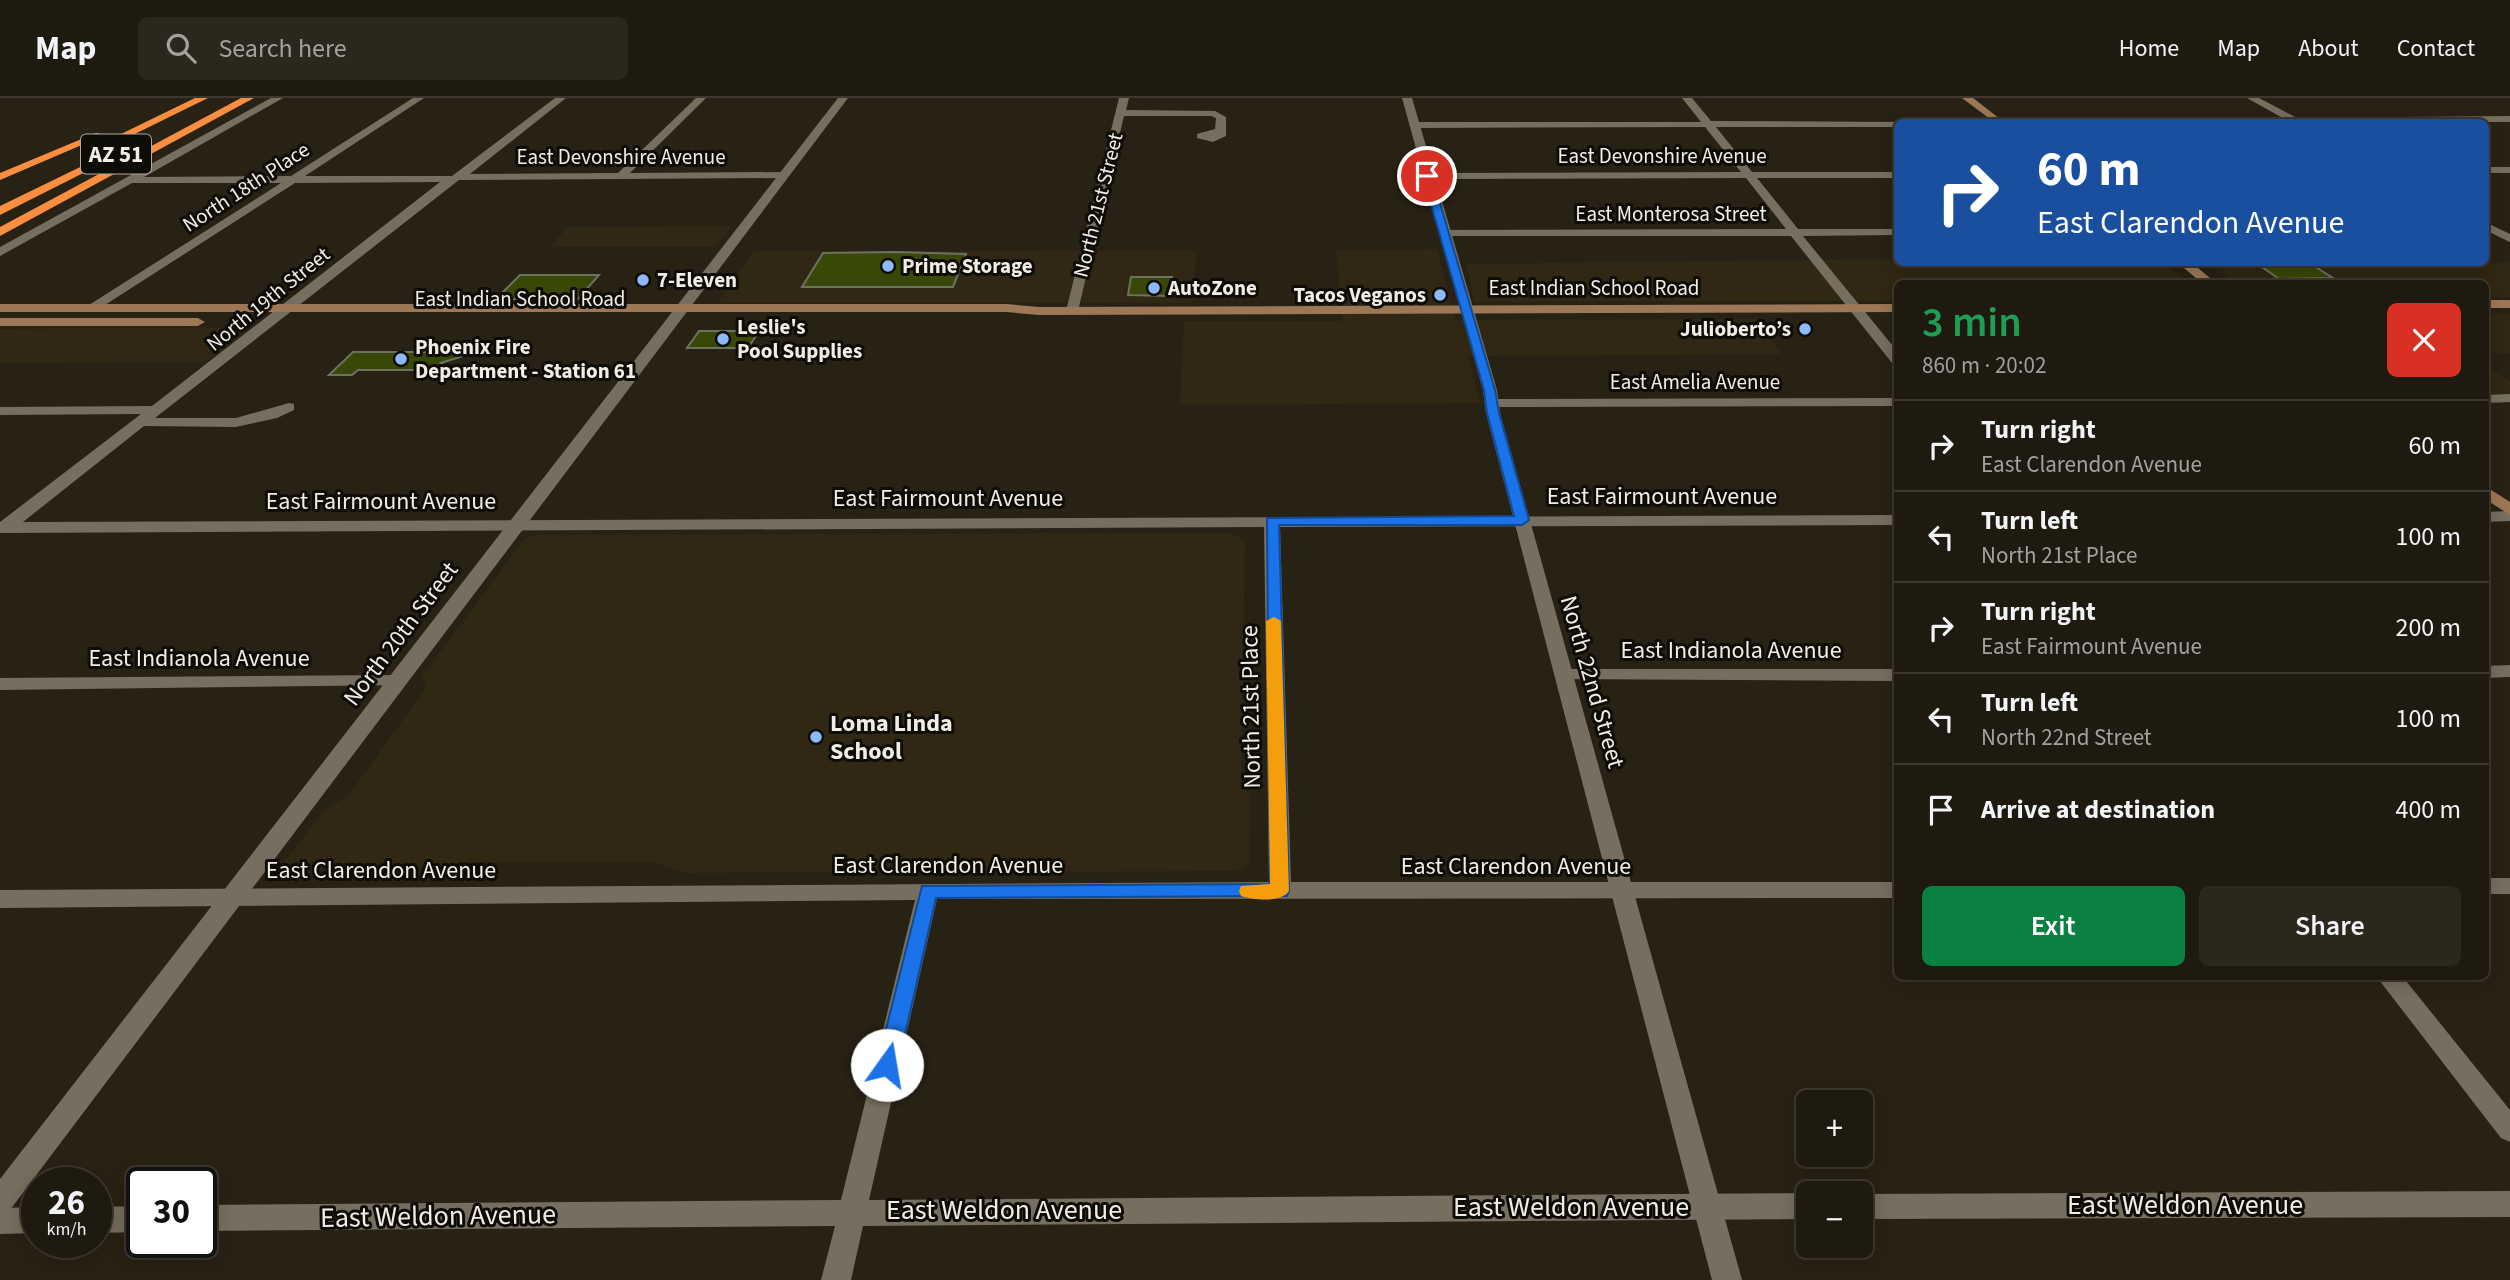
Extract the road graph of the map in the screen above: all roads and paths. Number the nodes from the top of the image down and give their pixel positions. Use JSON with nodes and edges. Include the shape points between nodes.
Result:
{"nodes":[{"id":1,"x":189,"y":98,"type":"edge"},
{"id":2,"x":203,"y":98,"type":"edge"},
{"id":3,"x":232,"y":98,"type":"edge"},
{"id":4,"x":248,"y":98,"type":"edge"},
{"id":5,"x":278,"y":98,"type":"edge"},
{"id":6,"x":419,"y":98,"type":"edge"},
{"id":7,"x":561,"y":98,"type":"edge"},
{"id":8,"x":701,"y":98,"type":"edge"},
{"id":9,"x":843,"y":98,"type":"edge"},
{"id":10,"x":1125,"y":98,"type":"edge"},
{"id":11,"x":1407,"y":98,"type":"edge"},
{"id":12,"x":1687,"y":98,"type":"edge"},
{"id":13,"x":1967,"y":98,"type":"edge"},
{"id":14,"x":2252,"y":98,"type":"edge"},
{"id":15,"x":1121,"y":113,"type":"junction"},
{"id":16,"x":1995,"y":119,"type":"edge"},
{"id":17,"x":2290,"y":119,"type":"edge"},
{"id":18,"x":2489,"y":119,"type":"edge"},
{"id":19,"x":2510,"y":119,"type":"edge"},
{"id":20,"x":1707,"y":124,"type":"junction"},
{"id":21,"x":1894,"y":124,"type":"edge"},
{"id":22,"x":1414,"y":125,"type":"junction"},
{"id":23,"x":1219,"y":133,"type":"dead end"},
{"id":24,"x":72,"y":161,"type":"dead end"},
{"id":25,"x":2489,"y":170,"type":"edge"},
{"id":26,"x":2510,"y":170,"type":"edge"},
{"id":27,"x":783,"y":175,"type":"junction"},
{"id":28,"x":1748,"y":175,"type":"junction"},
{"id":29,"x":1894,"y":175,"type":"edge"},
{"id":30,"x":621,"y":176,"type":"junction"},
{"id":31,"x":1427,"y":176,"type":"junction"},
{"id":32,"x":0,"y":177,"type":"edge"},
{"id":33,"x":456,"y":178,"type":"junction"},
{"id":34,"x":131,"y":180,"type":"junction"},
{"id":35,"x":294,"y":180,"type":"junction"},
{"id":36,"x":0,"y":211,"type":"edge"},
{"id":37,"x":2489,"y":227,"type":"edge"},
{"id":38,"x":2510,"y":229,"type":"edge"},
{"id":39,"x":0,"y":232,"type":"edge"},
{"id":40,"x":1894,"y":232,"type":"edge"},
{"id":41,"x":1444,"y":233,"type":"junction"},
{"id":42,"x":1794,"y":233,"type":"junction"},
{"id":43,"x":2510,"y":239,"type":"edge"},
{"id":44,"x":0,"y":252,"type":"edge"},
{"id":45,"x":2188,"y":266,"type":"edge"},
{"id":46,"x":2206,"y":280,"type":"edge"},
{"id":47,"x":2489,"y":304,"type":"edge"},
{"id":48,"x":2510,"y":304,"type":"edge"},
{"id":49,"x":0,"y":308,"type":"edge"},
{"id":50,"x":94,"y":308,"type":"junction"},
{"id":51,"x":682,"y":308,"type":"junction"},
{"id":52,"x":1856,"y":308,"type":"junction"},
{"id":53,"x":1894,"y":308,"type":"edge"},
{"id":54,"x":284,"y":309,"type":"junction"},
{"id":55,"x":1465,"y":310,"type":"junction"},
{"id":56,"x":1039,"y":311,"type":"junction"},
{"id":57,"x":1072,"y":311,"type":"junction"},
{"id":58,"x":673,"y":320,"type":"junction"},
{"id":59,"x":271,"y":321,"type":"junction"},
{"id":60,"x":0,"y":323,"type":"edge"},
{"id":61,"x":1894,"y":356,"type":"edge"},
{"id":62,"x":2510,"y":398,"type":"edge"},
{"id":63,"x":2489,"y":399,"type":"edge"},
{"id":64,"x":1894,"y":402,"type":"edge"},
{"id":65,"x":1493,"y":403,"type":"junction"},
{"id":66,"x":289,"y":407,"type":"dead end"},
{"id":67,"x":157,"y":410,"type":"junction"},
{"id":68,"x":0,"y":411,"type":"edge"},
{"id":69,"x":142,"y":422,"type":"junction"},
{"id":70,"x":2489,"y":494,"type":"edge"},
{"id":71,"x":2510,"y":510,"type":"edge"},
{"id":72,"x":2510,"y":516,"type":"edge"},
{"id":73,"x":2489,"y":517,"type":"edge"},
{"id":74,"x":1522,"y":520,"type":"junction"},
{"id":75,"x":1894,"y":520,"type":"edge"},
{"id":76,"x":1272,"y":521,"type":"junction"},
{"id":77,"x":516,"y":525,"type":"junction"},
{"id":78,"x":2,"y":529,"type":"edge"},
{"id":79,"x":2510,"y":671,"type":"edge"},
{"id":80,"x":2489,"y":672,"type":"edge"},
{"id":81,"x":1566,"y":675,"type":"junction"},
{"id":82,"x":1894,"y":675,"type":"edge"},
{"id":83,"x":397,"y":681,"type":"junction"},
{"id":84,"x":0,"y":684,"type":"edge"},
{"id":85,"x":2489,"y":886,"type":"edge"},
{"id":86,"x":2510,"y":886,"type":"edge"},
{"id":87,"x":1894,"y":890,"type":"edge"},
{"id":88,"x":928,"y":891,"type":"junction"},
{"id":89,"x":1280,"y":891,"type":"junction"},
{"id":90,"x":1624,"y":893,"type":"junction"},
{"id":91,"x":233,"y":897,"type":"junction"},
{"id":92,"x":0,"y":899,"type":"edge"},
{"id":93,"x":2391,"y":980,"type":"edge"},
{"id":94,"x":2510,"y":1130,"type":"edge"},
{"id":95,"x":0,"y":1201,"type":"edge"},
{"id":96,"x":2510,"y":1204,"type":"edge"},
{"id":97,"x":1707,"y":1206,"type":"junction"},
{"id":98,"x":1796,"y":1206,"type":"edge"},
{"id":99,"x":1873,"y":1206,"type":"edge"},
{"id":100,"x":853,"y":1211,"type":"junction"},
{"id":101,"x":217,"y":1219,"type":"edge"},
{"id":102,"x":21,"y":1220,"type":"edge"},
{"id":103,"x":0,"y":1221,"type":"edge"},
{"id":104,"x":836,"y":1280,"type":"edge"},
{"id":105,"x":1727,"y":1280,"type":"edge"}],
"edges":[{"from":1,"to":32,"type":"highway"},
{"from":2,"to":24,"type":"highway","number":"AZ 51"},
{"from":3,"to":36,"type":"highway","number":"AZ 51"},
{"from":4,"to":39,"type":"highway"},
{"from":5,"to":34,"type":"street"},
{"from":6,"to":35,"type":"street","name":"North 18th Place"},
{"from":7,"to":33,"type":"street","name":"North 19th Street"},
{"from":8,"to":30,"type":"street"},
{"from":9,"to":27,"type":"street","name":"North 20th Street"},
{"from":10,"to":15,"type":"street","name":"North 21st Street"},
{"from":11,"to":22,"type":"street","name":"North 22nd Street"},
{"from":12,"to":20,"type":"street"},
{"from":13,"to":16,"type":"main road"},
{"from":14,"to":17,"type":"street"},
{"from":15,"to":23,"type":"street","via":[[1212,113],[1221,117]]},
{"from":15,"to":57,"type":"street","name":"North 21st Street"},
{"from":18,"to":19,"type":"street"},
{"from":20,"to":21,"type":"street"},
{"from":20,"to":22,"type":"street"},
{"from":20,"to":28,"type":"street"},
{"from":22,"to":31,"type":"street","name":"North 22nd Street"},
{"from":25,"to":26,"type":"street"},
{"from":27,"to":30,"type":"street","name":"East Devonshire Avenue"},
{"from":27,"to":51,"type":"street","name":"North 20th Street"},
{"from":28,"to":29,"type":"street","name":"East Devonshire Avenue"},
{"from":28,"to":31,"type":"street","name":"East Devonshire Avenue"},
{"from":28,"to":42,"type":"street"},
{"from":30,"to":33,"type":"street","name":"East Devonshire Avenue"},
{"from":31,"to":41,"type":"street","name":"North 22nd Street"},
{"from":33,"to":35,"type":"street","name":"East Devonshire Avenue"},
{"from":33,"to":54,"type":"street","name":"North 19th Street"},
{"from":34,"to":35,"type":"street","name":"East Devonshire Avenue"},
{"from":34,"to":44,"type":"street"},
{"from":35,"to":50,"type":"street","name":"North 18th Place"},
{"from":37,"to":38,"type":"street"},
{"from":37,"to":43,"type":"street"},
{"from":40,"to":42,"type":"street","name":"East Monterosa Street"},
{"from":41,"to":42,"type":"street","name":"East Monterosa Street"},
{"from":41,"to":55,"type":"street","name":"North 22nd Street"},
{"from":42,"to":52,"type":"street"},
{"from":45,"to":46,"type":"main road"},
{"from":47,"to":48,"type":"main road"},
{"from":49,"to":50,"type":"main road","name":"East Indian School Road"},
{"from":50,"to":54,"type":"main road","name":"East Indian School Road"},
{"from":51,"to":54,"type":"main road","name":"East Indian School Road"},
{"from":51,"to":56,"type":"main road","name":"East Indian School Road"},
{"from":51,"to":58,"type":"street","name":"North 20th Street"},
{"from":52,"to":53,"type":"main road","name":"East Indian School Road"},
{"from":52,"to":55,"type":"main road","name":"East Indian School Road"},
{"from":52,"to":61,"type":"street"},
{"from":54,"to":59,"type":"street","name":"North 19th Street"},
{"from":55,"to":57,"type":"main road","name":"East Indian School Road"},
{"from":55,"to":65,"type":"street","name":"North 22nd Street"},
{"from":56,"to":57,"type":"main road","name":"East Indian School Road"},
{"from":56,"to":58,"type":"main road","name":"East Indian School Road","via":[[1011,317]]},
{"from":58,"to":59,"type":"main road","name":"East Indian School Road"},
{"from":58,"to":77,"type":"street","name":"North 20th Street"},
{"from":59,"to":60,"type":"main road","name":"East Indian School Road"},
{"from":59,"to":67,"type":"street","name":"North 19th Street"},
{"from":62,"to":63,"type":"street"},
{"from":64,"to":65,"type":"street","name":"East Amelia Avenue"},
{"from":65,"to":74,"type":"street","name":"North 22nd Street"},
{"from":66,"to":69,"type":"street","via":[[243,422]]},
{"from":67,"to":68,"type":"street"},
{"from":67,"to":69,"type":"street","name":"North 19th Street"},
{"from":69,"to":78,"type":"street","name":"North 19th Street"},
{"from":70,"to":71,"type":"main road"},
{"from":72,"to":73,"type":"street"},
{"from":74,"to":75,"type":"street","name":"East Fairmount Avenue"},
{"from":74,"to":76,"type":"street","name":"East Fairmount Avenue"},
{"from":74,"to":81,"type":"street","name":"North 22nd Street"},
{"from":76,"to":77,"type":"street","name":"East Fairmount Avenue"},
{"from":76,"to":89,"type":"street","name":"North 21st Place"},
{"from":77,"to":78,"type":"street","name":"East Fairmount Avenue"},
{"from":77,"to":83,"type":"street","name":"North 20th Street"},
{"from":79,"to":80,"type":"street"},
{"from":81,"to":82,"type":"street","name":"East Indianola Avenue"},
{"from":81,"to":90,"type":"street","name":"North 22nd Street"},
{"from":83,"to":84,"type":"street","name":"East Indianola Avenue"},
{"from":83,"to":91,"type":"street","name":"North 20th Street"},
{"from":85,"to":86,"type":"street"},
{"from":87,"to":90,"type":"street","name":"East Clarendon Avenue"},
{"from":88,"to":89,"type":"street","name":"East Clarendon Avenue"},
{"from":88,"to":91,"type":"street","name":"East Clarendon Avenue"},
{"from":88,"to":100,"type":"street"},
{"from":89,"to":90,"type":"street","name":"East Clarendon Avenue"},
{"from":90,"to":97,"type":"street","name":"North 22nd Street"},
{"from":91,"to":92,"type":"street","name":"East Clarendon Avenue"},
{"from":91,"to":95,"type":"street","name":"North 20th Street"},
{"from":93,"to":94,"type":"street"},
{"from":96,"to":99,"type":"street","name":"East Weldon Avenue"},
{"from":97,"to":98,"type":"street","name":"East Weldon Avenue"},
{"from":97,"to":100,"type":"street","name":"East Weldon Avenue"},
{"from":97,"to":105,"type":"street","name":"North 22nd Street"},
{"from":100,"to":101,"type":"street","name":"East Weldon Avenue"},
{"from":100,"to":104,"type":"street"},
{"from":102,"to":103,"type":"street"}]}
